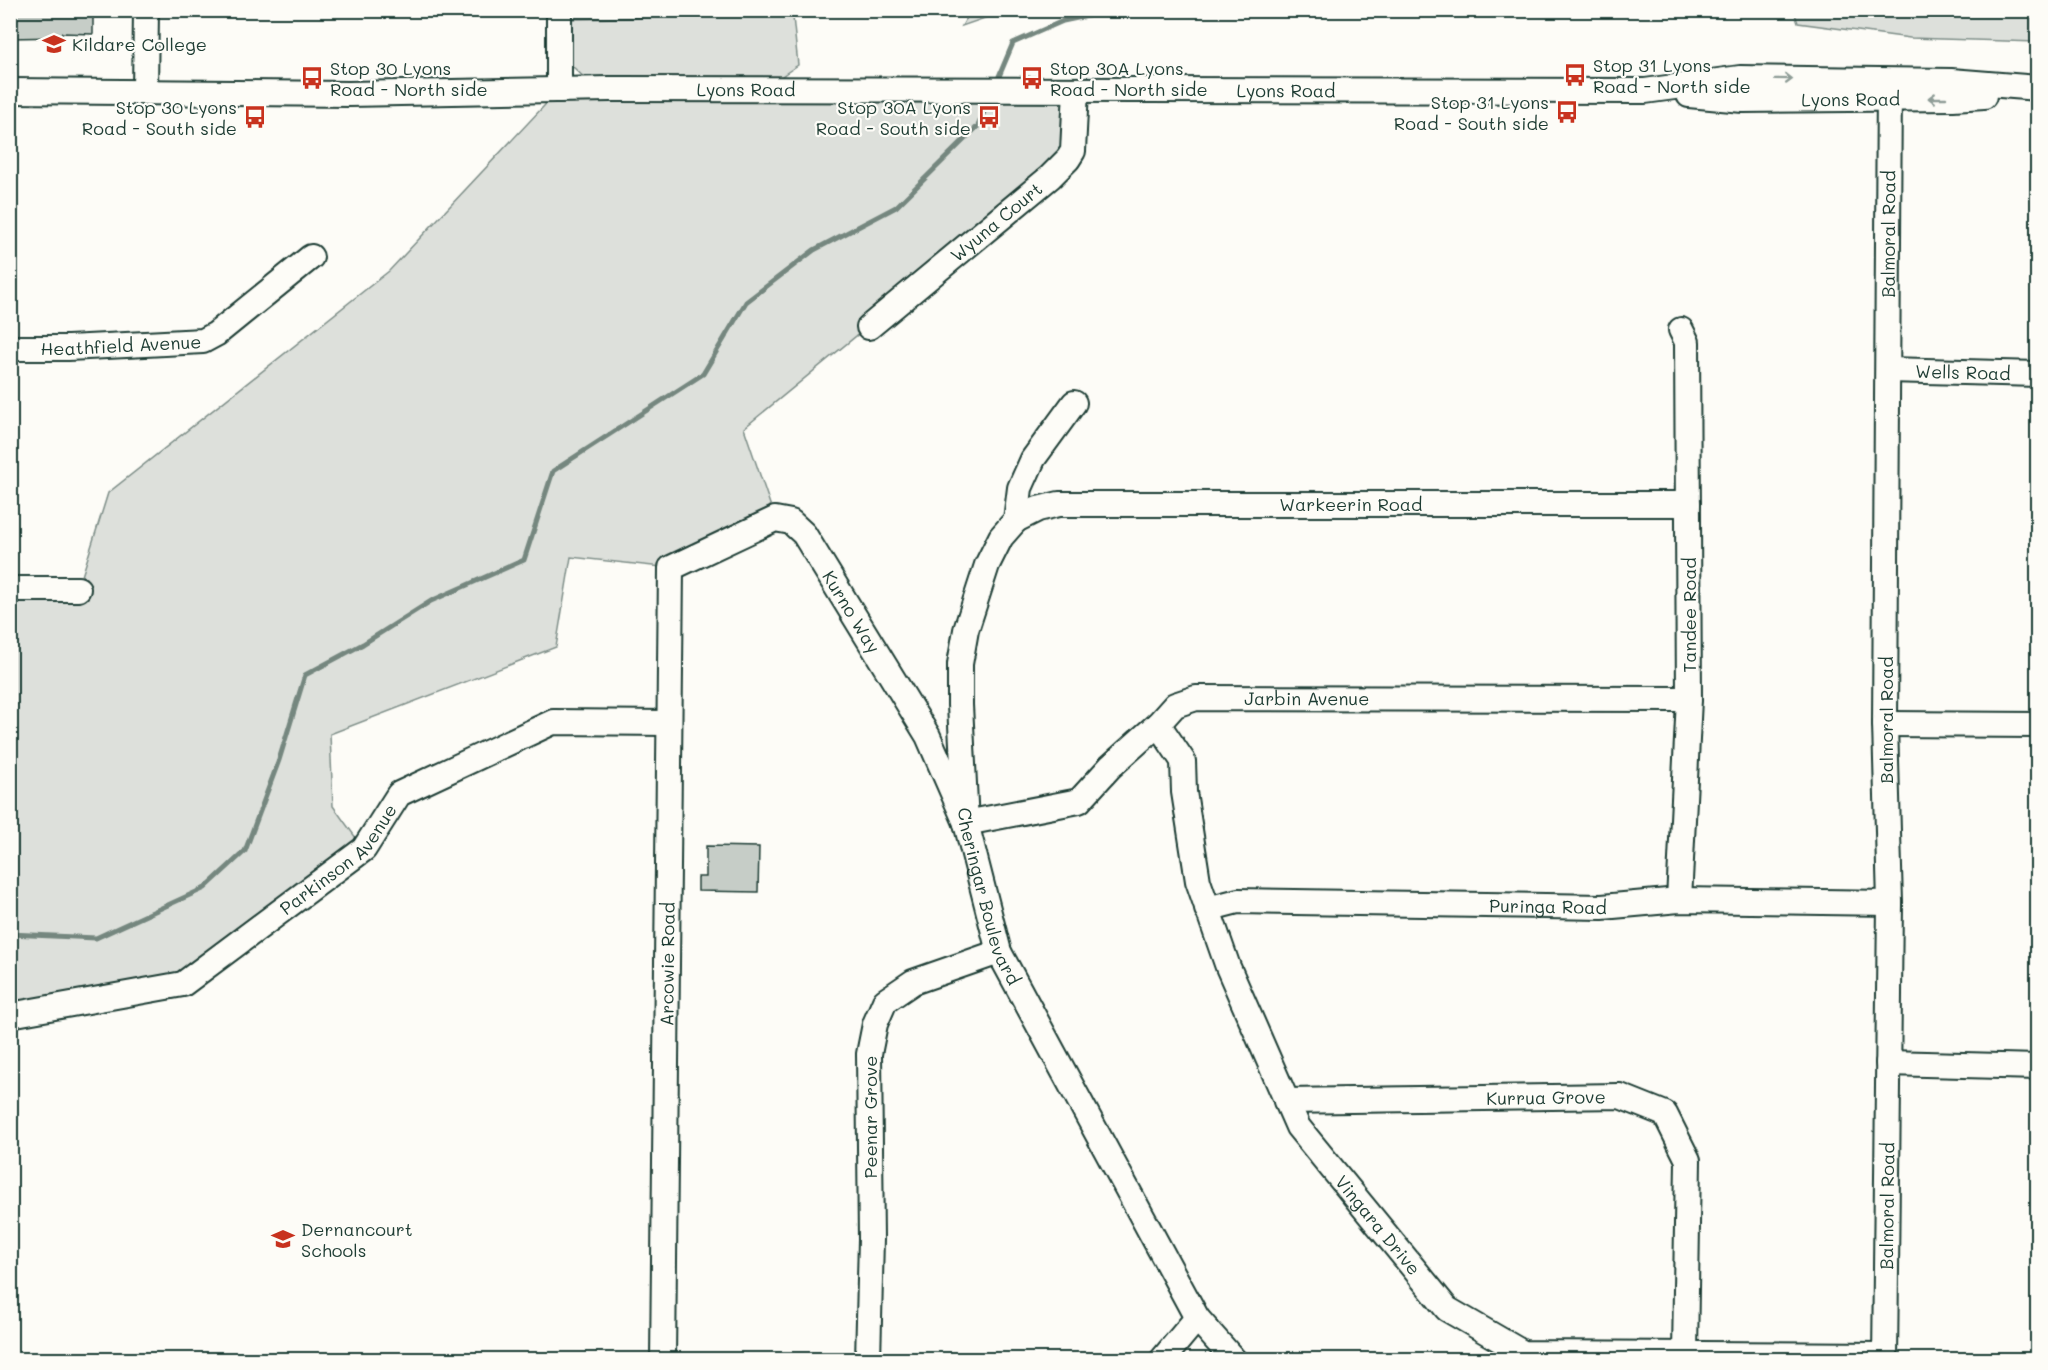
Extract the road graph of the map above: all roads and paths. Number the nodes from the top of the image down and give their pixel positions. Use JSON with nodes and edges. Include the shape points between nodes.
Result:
{"nodes":[{"id":1,"x":146,"y":10,"type":"edge"},
{"id":2,"x":559,"y":10,"type":"edge"},
{"id":3,"x":2037,"y":89,"type":"edge"},
{"id":4,"x":559,"y":90,"type":"junction"},
{"id":5,"x":1076,"y":90,"type":"junction"},
{"id":6,"x":1889,"y":90,"type":"junction"},
{"id":7,"x":10,"y":91,"type":"edge"},
{"id":8,"x":145,"y":92,"type":"junction"},
{"id":9,"x":311,"y":257,"type":"dead end"},
{"id":10,"x":869,"y":327,"type":"dead end"},
{"id":11,"x":1681,"y":330,"type":"dead end"},
{"id":12,"x":10,"y":348,"type":"edge"},
{"id":13,"x":1888,"y":370,"type":"junction"},
{"id":14,"x":2037,"y":374,"type":"edge"},
{"id":15,"x":1074,"y":403,"type":"dead end"},
{"id":16,"x":1688,"y":504,"type":"junction"},
{"id":17,"x":1016,"y":520,"type":"junction"},
{"id":18,"x":671,"y":567,"type":"joint"},
{"id":19,"x":10,"y":589,"type":"edge"},
{"id":20,"x":78,"y":589,"type":"dead end"},
{"id":21,"x":1689,"y":699,"type":"junction"},
{"id":22,"x":669,"y":723,"type":"junction"},
{"id":23,"x":1158,"y":724,"type":"junction"},
{"id":24,"x":1885,"y":724,"type":"junction"},
{"id":25,"x":2037,"y":725,"type":"edge"},
{"id":26,"x":966,"y":823,"type":"junction"},
{"id":27,"x":1678,"y":900,"type":"junction"},
{"id":28,"x":1890,"y":903,"type":"junction"},
{"id":29,"x":1208,"y":909,"type":"junction"},
{"id":30,"x":999,"y":952,"type":"junction"},
{"id":31,"x":10,"y":1016,"type":"edge"},
{"id":32,"x":1888,"y":1063,"type":"junction"},
{"id":33,"x":2037,"y":1067,"type":"edge"},
{"id":34,"x":1286,"y":1101,"type":"junction"},
{"id":35,"x":1197,"y":1318,"type":"junction"},
{"id":36,"x":1685,"y":1354,"type":"junction"},
{"id":37,"x":1522,"y":1356,"type":"edge"},
{"id":38,"x":1885,"y":1357,"type":"edge"},
{"id":39,"x":663,"y":1359,"type":"edge"},
{"id":40,"x":868,"y":1359,"type":"edge"},
{"id":41,"x":1162,"y":1359,"type":"edge"},
{"id":42,"x":1234,"y":1359,"type":"edge"}],
"edges":[{"from":1,"to":8,"type":"street"},
{"from":2,"to":4,"type":"street"},
{"from":3,"to":6,"type":"street","name":"Lyons Road","via":[[1953,98]]},
{"from":4,"to":5,"type":"street","name":"Lyons Road"},
{"from":4,"to":8,"type":"street","name":"Lyons Road"},
{"from":5,"to":6,"type":"street","name":"Lyons Road","via":[[1663,89],[1743,100]]},
{"from":5,"to":10,"type":"street","name":"Wyuna Court","via":[[1074,143],[1068,159]]},
{"from":6,"to":13,"type":"street","name":"Balmoral Road"},
{"from":7,"to":8,"type":"street","name":"Lyons Road"},
{"from":9,"to":12,"type":"street","name":"Heathfield Avenue","via":[[203,341]]},
{"from":11,"to":16,"type":"street","name":"Tandee Road","via":[[1687,342]]},
{"from":13,"to":14,"type":"street","name":"Wells Road"},
{"from":13,"to":24,"type":"street","name":"Balmoral Road"},
{"from":15,"to":17,"type":"street","via":[[1033,459],[1020,488]]},
{"from":16,"to":17,"type":"street","name":"Warkeerin Road","via":[[1059,504]]},
{"from":16,"to":21,"type":"street","name":"Tandee Road"},
{"from":17,"to":26,"type":"street","name":"Cheringar Boulevard","via":[[1001,537],[987,566],[966,630],[960,664]]},
{"from":18,"to":22,"type":"street","name":"Arcowie Road"},
{"from":18,"to":26,"type":"street","name":"Kurno Way","via":[[775,519],[791,522],[804,534],[928,736]]},
{"from":19,"to":20,"type":"street"},
{"from":21,"to":23,"type":"street","name":"Jarbin Avenue","via":[[1196,698],[1175,705]]},
{"from":21,"to":27,"type":"street","name":"Tandee Road"},
{"from":22,"to":31,"type":"street","name":"Parkinson Avenue","via":[[554,722],[399,794],[364,849],[183,984]]},
{"from":22,"to":39,"type":"street","name":"Arcowie Road"},
{"from":23,"to":26,"type":"street","name":"Jarbin Avenue","via":[[1079,801]]},
{"from":23,"to":29,"type":"street","name":"Vingara Drive","via":[[1183,761],[1198,881]]},
{"from":24,"to":25,"type":"street"},
{"from":24,"to":28,"type":"street","name":"Balmoral Road"},
{"from":26,"to":30,"type":"street","name":"Cheringar Boulevard"},
{"from":27,"to":28,"type":"street","name":"Puringa Road"},
{"from":27,"to":29,"type":"street","name":"Puringa Road","via":[[1602,907],[1238,901]]},
{"from":28,"to":32,"type":"street","name":"Balmoral Road"},
{"from":29,"to":34,"type":"street","name":"Vingara Drive","via":[[1228,967]]},
{"from":30,"to":35,"type":"street","name":"Cheringar Boulevard"},
{"from":30,"to":40,"type":"street","name":"Peenar Grove","via":[[913,982],[885,1001],[875,1024],[869,1054]]},
{"from":32,"to":33,"type":"street"},
{"from":32,"to":38,"type":"street","name":"Balmoral Road"},
{"from":34,"to":36,"type":"street","name":"Kurrua Grove","via":[[1620,1096],[1665,1114],[1688,1160]]},
{"from":34,"to":37,"type":"street","name":"Vingara Drive","via":[[1298,1127],[1447,1309]]},
{"from":35,"to":41,"type":"street"},
{"from":35,"to":42,"type":"street","name":"Cheringar Boulevard"},
{"from":36,"to":37,"type":"street","name":"Vingara Drive"},
{"from":36,"to":38,"type":"street","name":"Vingara Drive"}]}
